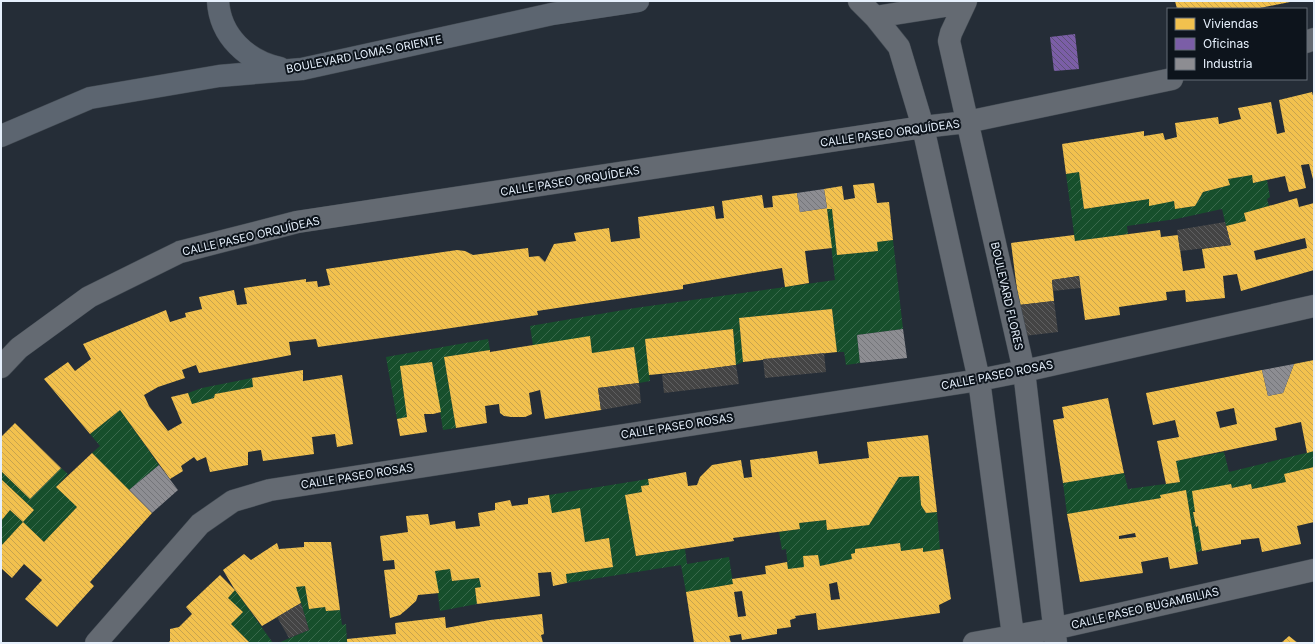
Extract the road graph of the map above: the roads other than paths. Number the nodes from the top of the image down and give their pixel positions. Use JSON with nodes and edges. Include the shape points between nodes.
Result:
{"nodes":[{"id":1,"x":218,"y":1,"type":"edge"},
{"id":2,"x":638,"y":1,"type":"edge"},
{"id":3,"x":858,"y":1,"type":"edge"},
{"id":4,"x":965,"y":2,"type":"edge"},
{"id":5,"x":875,"y":17,"type":"junction"},
{"id":6,"x":302,"y":69,"type":"junction"},
{"id":7,"x":1167,"y":80,"type":"edge"},
{"id":8,"x":967,"y":122,"type":"junction"},
{"id":9,"x":923,"y":127,"type":"junction"},
{"id":10,"x":1,"y":136,"type":"edge"},
{"id":11,"x":1314,"y":306,"type":"edge"},
{"id":12,"x":1,"y":367,"type":"edge"},
{"id":13,"x":1024,"y":371,"type":"junction"},
{"id":14,"x":979,"y":380,"type":"junction"},
{"id":15,"x":1314,"y":570,"type":"edge"},
{"id":16,"x":1055,"y":636,"type":"edge"},
{"id":17,"x":1014,"y":640,"type":"edge"},
{"id":18,"x":96,"y":643,"type":"edge"},
{"id":19,"x":974,"y":643,"type":"edge"}],
"edges":[{"from":1,"to":6,"type":"street","via":[[221,20],[228,35],[239,48],[268,65]]},
{"from":2,"to":6,"type":"street","name":"BOULEVARD LOMAS ORIENTE","via":[[552,14]]},
{"from":3,"to":5,"type":"street"},
{"from":4,"to":5,"type":"street","name":"BOULEVARD FLORES"},
{"from":4,"to":8,"type":"street","name":"BOULEVARD FLORES","via":[[949,41]]},
{"from":5,"to":9,"type":"street","via":[[902,52]]},
{"from":6,"to":10,"type":"street","name":"BOULEVARD LOMAS ORIENTE","via":[[219,76],[90,98]]},
{"from":7,"to":8,"type":"street","name":"CALLE PASEO ORQUÍDEAS"},
{"from":8,"to":9,"type":"street","name":"CALLE PASEO ORQUÍDEAS"},
{"from":8,"to":13,"type":"street","name":"BOULEVARD FLORES"},
{"from":9,"to":12,"type":"street","name":"CALLE PASEO ORQUÍDEAS","via":[[297,222],[187,250],[89,297],[19,348]]},
{"from":9,"to":14,"type":"street"},
{"from":11,"to":13,"type":"street","name":"CALLE PASEO ROSAS"},
{"from":13,"to":14,"type":"street","name":"CALLE PASEO ROSAS"},
{"from":13,"to":16,"type":"street","name":"BOULEVARD FLORES"},
{"from":14,"to":17,"type":"street"},
{"from":14,"to":18,"type":"street","name":"CALLE PASEO ROSAS","via":[[270,490],[233,501],[200,524]]},
{"from":15,"to":16,"type":"street","name":"CALLE PASEO BUGAMBILIAS"},
{"from":16,"to":17,"type":"street","name":"CALLE PASEO BUGAMBILIAS"},
{"from":17,"to":19,"type":"street","name":"CALLE PASEO BUGAMBILIAS"}]}
